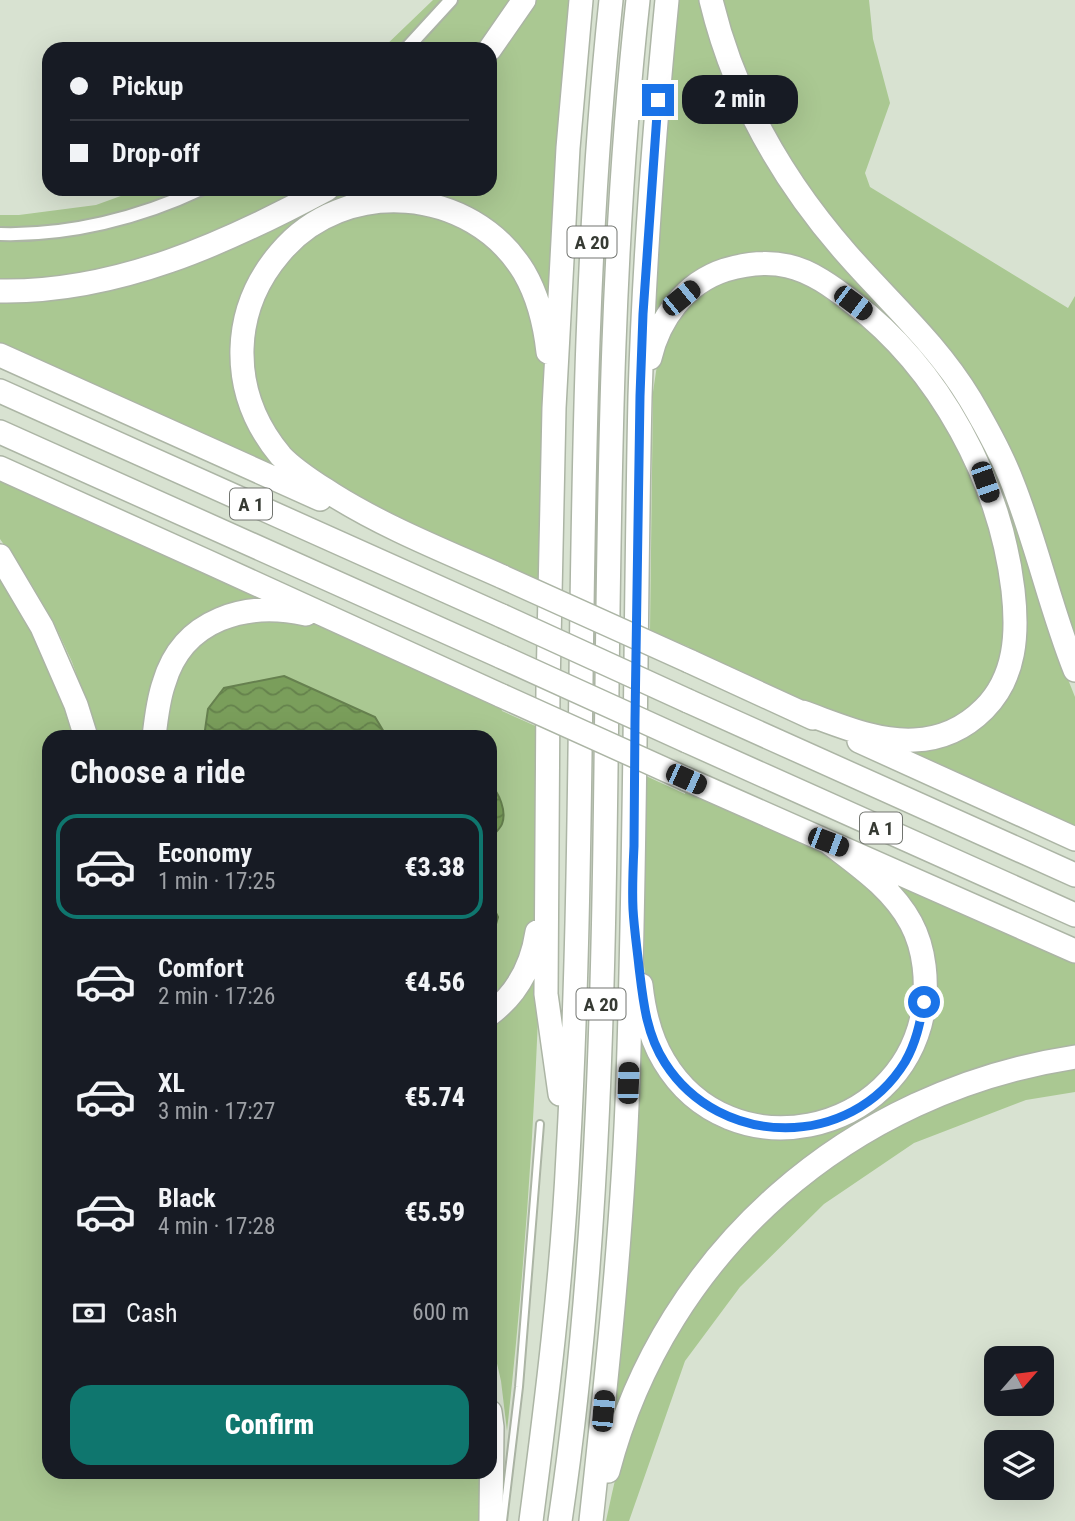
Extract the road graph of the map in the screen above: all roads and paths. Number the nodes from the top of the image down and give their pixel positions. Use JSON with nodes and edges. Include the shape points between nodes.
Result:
{"nodes":[{"id":1,"x":450,"y":0,"type":"edge"},
{"id":2,"x":524,"y":0,"type":"edge"},
{"id":3,"x":581,"y":0,"type":"edge"},
{"id":4,"x":611,"y":0,"type":"edge"},
{"id":5,"x":638,"y":0,"type":"edge"},
{"id":6,"x":667,"y":0,"type":"edge"},
{"id":7,"x":710,"y":0,"type":"edge"},
{"id":8,"x":412,"y":42,"type":"edge"},
{"id":9,"x":495,"y":42,"type":"edge"},
{"id":10,"x":184,"y":196,"type":"edge"},
{"id":11,"x":313,"y":196,"type":"edge"},
{"id":12,"x":0,"y":234,"type":"edge"},
{"id":13,"x":0,"y":291,"type":"edge"},
{"id":14,"x":0,"y":355,"type":"edge"},
{"id":15,"x":0,"y":391,"type":"edge"},
{"id":16,"x":640,"y":396,"type":"junction"},
{"id":17,"x":554,"y":408,"type":"junction"},
{"id":18,"x":0,"y":432,"type":"edge"},
{"id":19,"x":0,"y":468,"type":"edge"},
{"id":20,"x":379,"y":522,"type":"junction"},
{"id":21,"x":0,"y":555,"type":"edge"},
{"id":22,"x":337,"y":621,"type":"junction"},
{"id":23,"x":1075,"y":670,"type":"edge"},
{"id":24,"x":802,"y":712,"type":"junction"},
{"id":25,"x":84,"y":730,"type":"edge"},
{"id":26,"x":155,"y":730,"type":"edge"},
{"id":27,"x":1075,"y":839,"type":"edge"},
{"id":28,"x":828,"y":842,"type":"junction"},
{"id":29,"x":546,"y":874,"type":"junction"},
{"id":30,"x":1075,"y":875,"type":"edge"},
{"id":31,"x":633,"y":909,"type":"junction"},
{"id":32,"x":1075,"y":915,"type":"edge"},
{"id":33,"x":1075,"y":951,"type":"edge"},
{"id":34,"x":497,"y":1009,"type":"edge"},
{"id":35,"x":1075,"y":1057,"type":"edge"},
{"id":36,"x":541,"y":1124,"type":"dead end"},
{"id":37,"x":569,"y":1153,"type":"junction"},
{"id":38,"x":491,"y":1479,"type":"edge"},
{"id":39,"x":491,"y":1521,"type":"edge"},
{"id":40,"x":503,"y":1521,"type":"edge"},
{"id":41,"x":531,"y":1521,"type":"edge"},
{"id":42,"x":560,"y":1521,"type":"edge"},
{"id":43,"x":592,"y":1521,"type":"edge"}],
"edges":[{"from":1,"to":8,"type":"street"},
{"from":2,"to":9,"type":"highway"},
{"from":3,"to":17,"type":"highway"},
{"from":4,"to":37,"type":"highway","number":"A 20","via":[[588,313]]},
{"from":5,"to":42,"type":"highway","number":"A 20","via":[[615,312],[598,1094],[583,1320]]},
{"from":6,"to":16,"type":"highway"},
{"from":7,"to":23,"type":"highway","via":[[749,110],[788,179],[827,231],[937,352],[991,438],[1013,483]]},
{"from":10,"to":12,"type":"street","via":[[93,225]]},
{"from":11,"to":13,"type":"highway","via":[[209,248],[133,273],[60,287]]},
{"from":14,"to":20,"type":"highway","via":[[334,506]]},
{"from":15,"to":30,"type":"highway","number":"A 1","bridge":true},
{"from":16,"to":24,"type":"highway","via":[[658,332],[681,298],[717,273],[739,266],[778,264],[812,275],[867,313],[928,380],[968,445],[985,482],[1010,563],[1016,632],[1003,684],[974,719],[927,739],[885,738]]},
{"from":16,"to":31,"type":"highway"},
{"from":17,"to":20,"type":"highway","via":[[546,332],[536,298],[523,272],[487,231],[438,205],[389,200],[333,213],[306,228],[267,269],[250,300],[242,371],[249,403],[282,457],[312,482]]},
{"from":17,"to":29,"type":"highway"},
{"from":18,"to":32,"type":"highway","number":"A 1","bridge":true},
{"from":19,"to":22,"type":"highway"},
{"from":20,"to":24,"type":"highway","bridge":true},
{"from":21,"to":25,"type":"highway","via":[[42,627]]},
{"from":22,"to":26,"type":"highway","via":[[265,609],[238,612],[212,623],[183,647],[172,664],[164,681]]},
{"from":22,"to":28,"type":"highway","bridge":true},
{"from":24,"to":27,"type":"highway"},
{"from":28,"to":31,"type":"highway","via":[[897,902],[920,947],[925,983],[920,1024],[904,1062],[882,1089],[836,1118],[800,1127],[746,1124],[718,1112],[679,1082],[652,1039]]},
{"from":28,"to":33,"type":"highway"},
{"from":29,"to":34,"type":"highway","via":[[528,965],[519,984]]},
{"from":29,"to":37,"type":"highway","via":[[546,994]]},
{"from":31,"to":43,"type":"highway","via":[[618,1247]]},
{"from":35,"to":43,"type":"highway","via":[[975,1080],[905,1109],[832,1152],[774,1198],[693,1288],[654,1353],[614,1446]]},
{"from":36,"to":40,"type":"lane"},
{"from":37,"to":41,"type":"highway","number":"A 20","via":[[556,1318]]},
{"from":38,"to":39,"type":"highway"}]}
